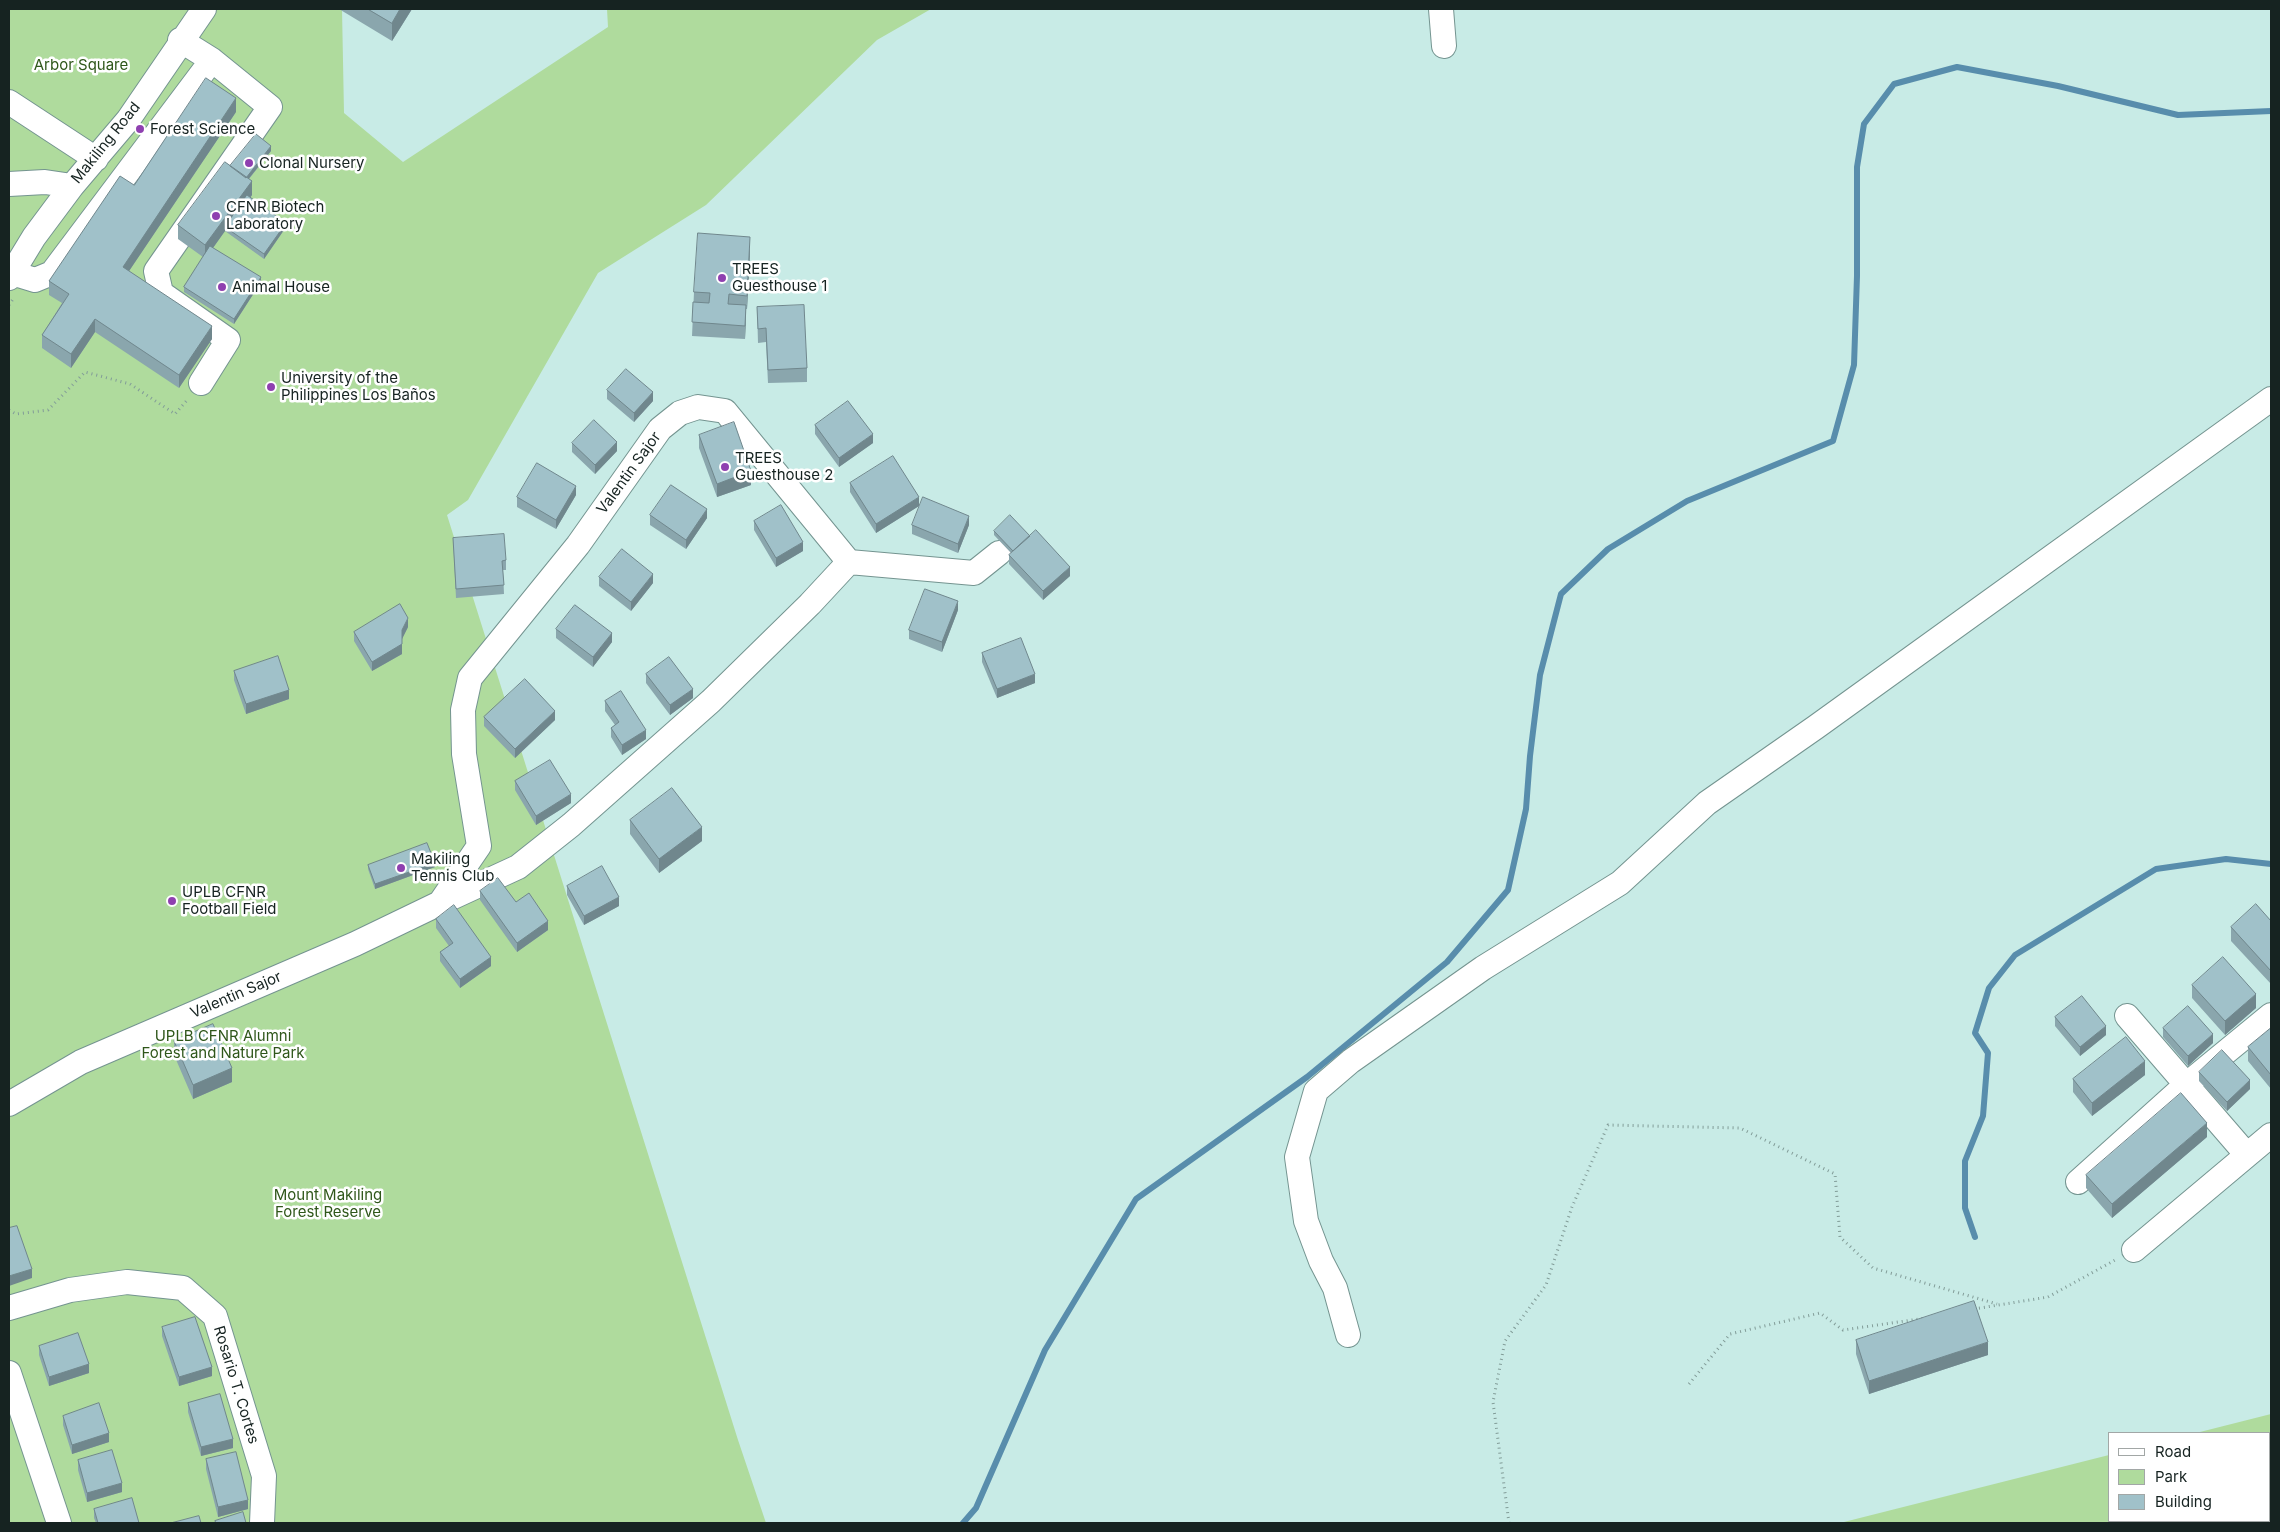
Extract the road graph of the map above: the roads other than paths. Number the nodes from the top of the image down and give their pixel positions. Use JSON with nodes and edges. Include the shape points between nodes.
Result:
{"nodes":[{"id":1,"x":204,"y":9,"type":"edge"},
{"id":2,"x":1441,"y":9,"type":"edge"},
{"id":3,"x":180,"y":40,"type":"junction"},
{"id":4,"x":1444,"y":46,"type":"dead end"},
{"id":5,"x":212,"y":60,"type":"junction"},
{"id":6,"x":9,"y":102,"type":"edge"},
{"id":7,"x":96,"y":159,"type":"junction"},
{"id":8,"x":9,"y":184,"type":"edge"},
{"id":9,"x":72,"y":186,"type":"junction"},
{"id":10,"x":9,"y":275,"type":"edge"},
{"id":11,"x":201,"y":383,"type":"dead end"},
{"id":12,"x":2271,"y":399,"type":"edge"},
{"id":13,"x":999,"y":553,"type":"dead end"},
{"id":14,"x":849,"y":562,"type":"junction"},
{"id":15,"x":440,"y":903,"type":"junction"},
{"id":16,"x":2127,"y":1016,"type":"dead end"},
{"id":17,"x":2271,"y":1016,"type":"edge"},
{"id":18,"x":2187,"y":1084,"type":"junction"},
{"id":19,"x":9,"y":1104,"type":"edge"},
{"id":20,"x":2271,"y":1134,"type":"edge"},
{"id":21,"x":2247,"y":1155,"type":"junction"},
{"id":22,"x":2078,"y":1182,"type":"dead end"},
{"id":23,"x":2134,"y":1250,"type":"road end"},
{"id":24,"x":9,"y":1308,"type":"edge"},
{"id":25,"x":1348,"y":1335,"type":"dead end"},
{"id":26,"x":9,"y":1373,"type":"edge"},
{"id":27,"x":59,"y":1523,"type":"edge"},
{"id":28,"x":262,"y":1523,"type":"edge"}],
"edges":[{"from":1,"to":3,"type":"street","name":"Makiling Road"},
{"from":2,"to":4,"type":"street"},
{"from":3,"to":5,"type":"street"},
{"from":3,"to":7,"type":"street","name":"Makiling Road","via":[[128,120]]},
{"from":5,"to":10,"type":"street","via":[[52,273],[36,280]]},
{"from":5,"to":11,"type":"street","via":[[270,107],[156,271],[161,293],[228,340]]},
{"from":6,"to":7,"type":"street"},
{"from":7,"to":9,"type":"street","name":"Makiling Road"},
{"from":8,"to":9,"type":"street","via":[[44,182]]},
{"from":9,"to":10,"type":"street","name":"Makiling Road"},
{"from":12,"to":25,"type":"street","via":[[1706,803],[1620,883],[1483,968],[1351,1061],[1316,1091],[1297,1157],[1306,1220],[1335,1288]]},
{"from":13,"to":14,"type":"street","via":[[974,572]]},
{"from":14,"to":15,"type":"street","name":"Valentin Sajor","via":[[711,701],[571,826],[518,867]]},
{"from":14,"to":15,"type":"street","name":"Valentin Sajor","via":[[725,411],[698,407],[680,413],[660,429],[578,545],[470,678],[463,710],[464,754],[479,846]]},
{"from":15,"to":19,"type":"street","name":"Valentin Sajor","via":[[346,948],[81,1062]]},
{"from":16,"to":18,"type":"street"},
{"from":17,"to":18,"type":"street"},
{"from":18,"to":21,"type":"street"},
{"from":18,"to":22,"type":"street"},
{"from":20,"to":21,"type":"street"},
{"from":21,"to":23,"type":"street"},
{"from":24,"to":28,"type":"street","name":"Rosario T. Cortes","via":[[70,1290],[127,1282],[183,1288],[215,1316],[264,1476]]},
{"from":26,"to":27,"type":"street"}]}
